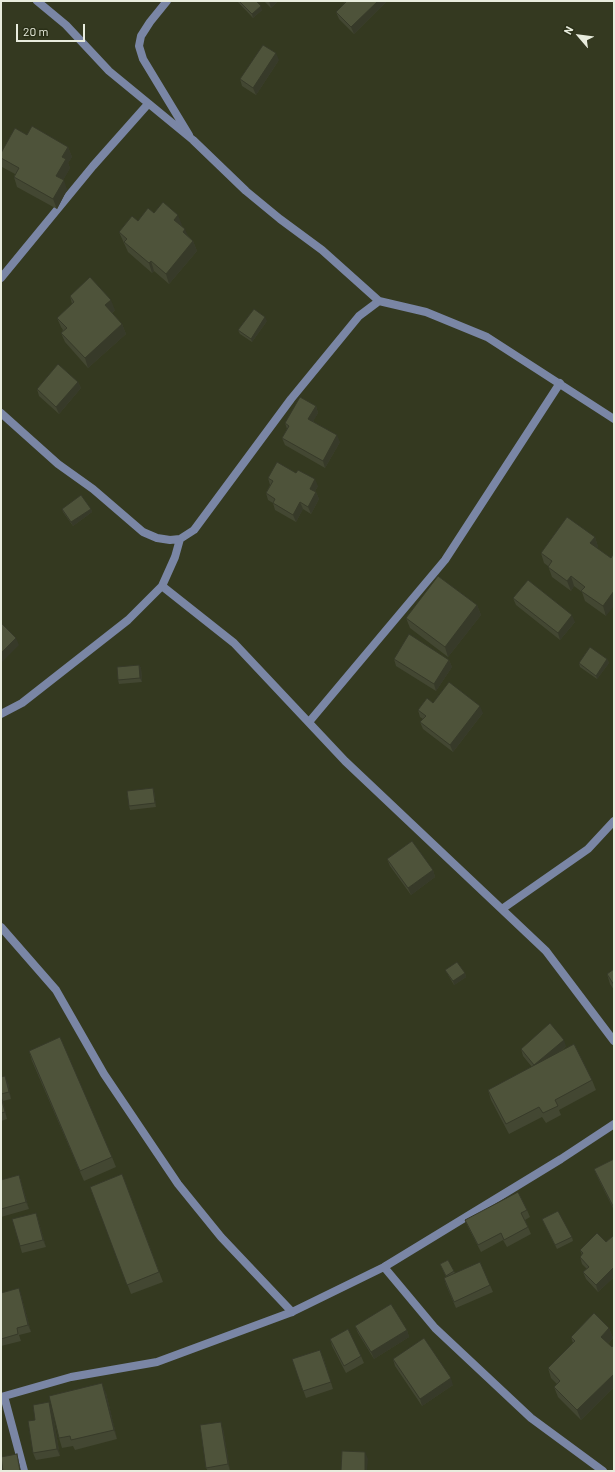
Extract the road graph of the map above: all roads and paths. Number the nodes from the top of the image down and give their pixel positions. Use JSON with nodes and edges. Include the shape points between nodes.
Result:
{"nodes":[{"id":1,"x":37,"y":1,"type":"edge"},
{"id":2,"x":167,"y":1,"type":"edge"},
{"id":3,"x":148,"y":104,"type":"junction"},
{"id":4,"x":193,"y":140,"type":"junction"},
{"id":5,"x":1,"y":278,"type":"edge"},
{"id":6,"x":379,"y":301,"type":"junction"},
{"id":7,"x":560,"y":383,"type":"junction"},
{"id":8,"x":1,"y":413,"type":"edge"},
{"id":9,"x":614,"y":419,"type":"edge"},
{"id":10,"x":180,"y":539,"type":"junction"},
{"id":11,"x":162,"y":586,"type":"junction"},
{"id":12,"x":1,"y":714,"type":"edge"},
{"id":13,"x":309,"y":722,"type":"junction"},
{"id":14,"x":614,"y":821,"type":"edge"},
{"id":15,"x":502,"y":909,"type":"junction"},
{"id":16,"x":1,"y":927,"type":"edge"},
{"id":17,"x":614,"y":1041,"type":"edge"},
{"id":18,"x":614,"y":1124,"type":"edge"},
{"id":19,"x":384,"y":1267,"type":"junction"},
{"id":20,"x":292,"y":1312,"type":"junction"},
{"id":21,"x":2,"y":1396,"type":"edge"},
{"id":22,"x":24,"y":1471,"type":"edge"},
{"id":23,"x":603,"y":1471,"type":"edge"}],
"edges":[{"from":1,"to":3,"type":"street","via":[[66,25],[109,71]]},
{"from":2,"to":4,"type":"street","via":[[141,36],[139,46],[146,65]]},
{"from":3,"to":4,"type":"street"},
{"from":3,"to":5,"type":"street","via":[[93,166]]},
{"from":4,"to":6,"type":"street","via":[[246,191],[322,250]]},
{"from":6,"to":7,"type":"street","via":[[426,312],[487,337]]},
{"from":6,"to":10,"type":"street","via":[[350,326],[291,398],[194,530]]},
{"from":7,"to":9,"type":"street"},
{"from":7,"to":13,"type":"street","via":[[445,560]]},
{"from":8,"to":10,"type":"street","via":[[58,464],[93,489],[143,532],[157,538]]},
{"from":10,"to":11,"type":"street"},
{"from":11,"to":12,"type":"street","via":[[128,620],[22,703]]},
{"from":11,"to":13,"type":"street","via":[[234,643]]},
{"from":13,"to":15,"type":"street","via":[[345,761]]},
{"from":14,"to":15,"type":"street","via":[[588,849]]},
{"from":15,"to":17,"type":"street","via":[[546,951]]},
{"from":16,"to":20,"type":"street","via":[[56,990],[104,1074],[178,1184],[221,1237]]},
{"from":18,"to":19,"type":"street"},
{"from":19,"to":20,"type":"street"},
{"from":19,"to":23,"type":"street","via":[[435,1328],[508,1397],[531,1418]]},
{"from":20,"to":21,"type":"street","via":[[157,1362],[71,1378]]},
{"from":21,"to":22,"type":"street"}]}
